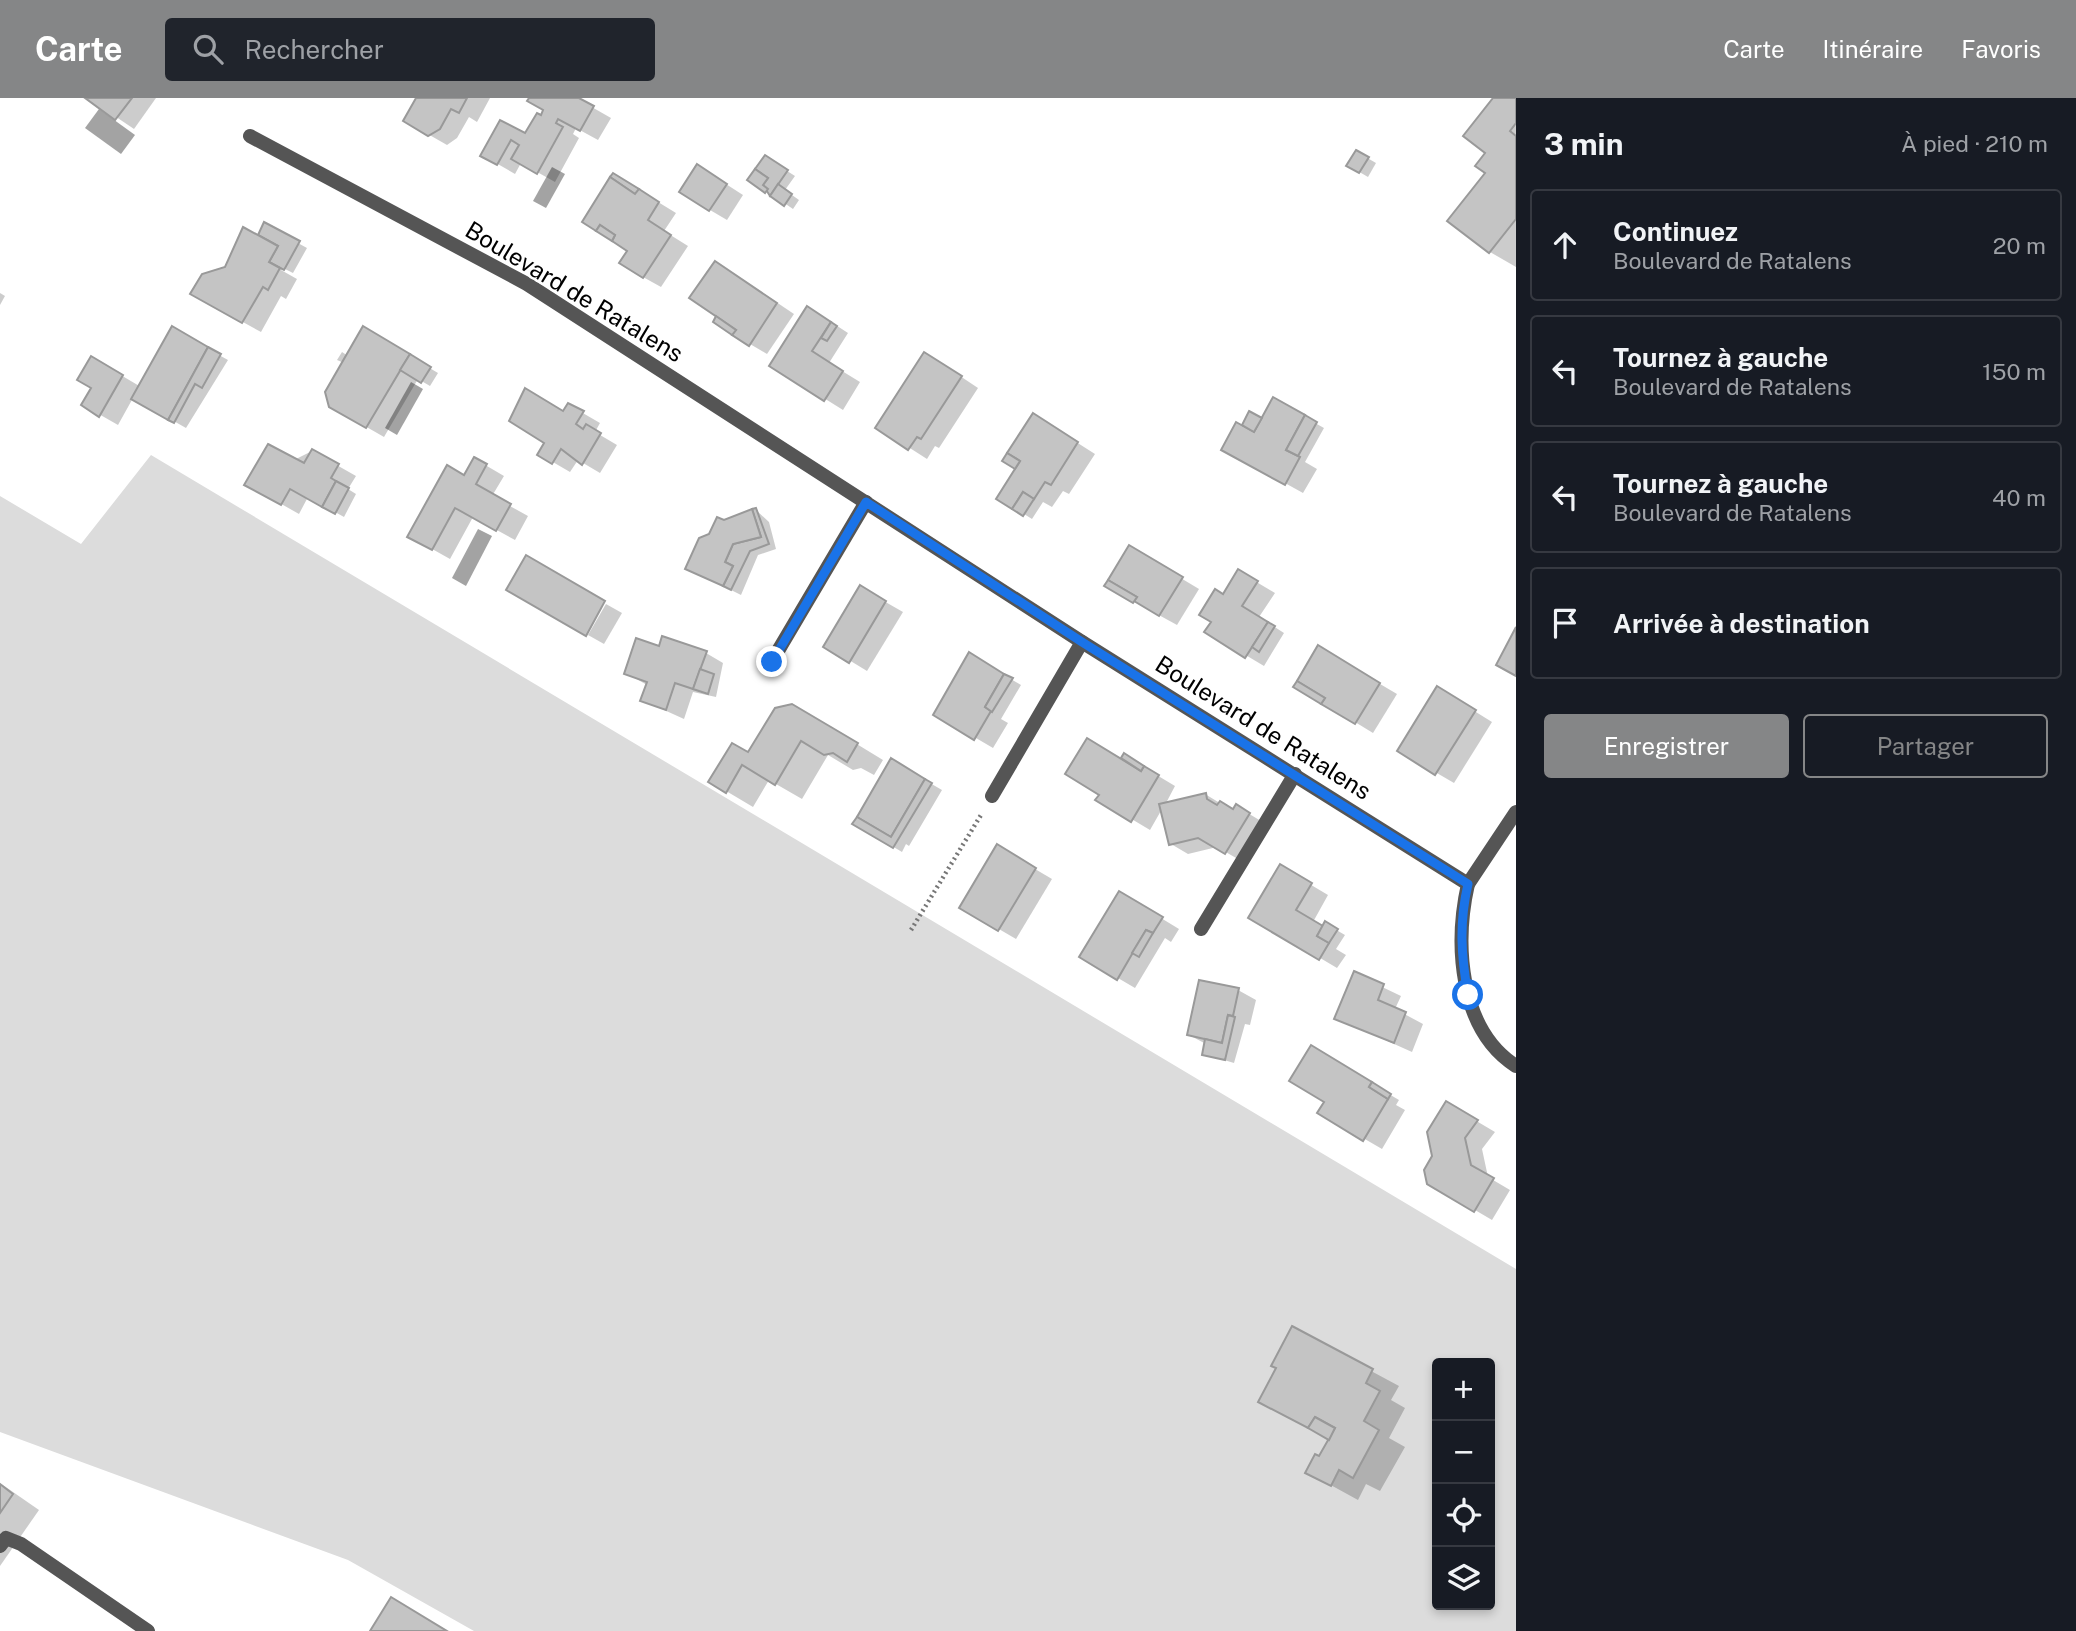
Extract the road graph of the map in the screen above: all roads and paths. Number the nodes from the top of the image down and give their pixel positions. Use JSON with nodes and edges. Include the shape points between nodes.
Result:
{"nodes":[{"id":1,"x":250,"y":136,"type":"dead end"},
{"id":2,"x":866,"y":502,"type":"junction"},
{"id":3,"x":1082,"y":642,"type":"junction"},
{"id":4,"x":772,"y":662,"type":"dead end"},
{"id":5,"x":1294,"y":775,"type":"junction"},
{"id":6,"x":992,"y":796,"type":"joint"},
{"id":7,"x":1516,"y":812,"type":"edge"},
{"id":8,"x":1468,"y":884,"type":"junction"},
{"id":9,"x":1201,"y":929,"type":"dead end"},
{"id":10,"x":911,"y":930,"type":"dead end"},
{"id":11,"x":1516,"y":1066,"type":"edge"},
{"id":12,"x":0,"y":1546,"type":"edge"},
{"id":13,"x":133,"y":1627,"type":"edge"},
{"id":14,"x":148,"y":1631,"type":"edge"}],
"edges":[{"from":1,"to":2,"type":"street","name":"Boulevard de Ratalens","via":[[527,284]]},
{"from":2,"to":3,"type":"street","name":"Boulevard de Ratalens"},
{"from":2,"to":4,"type":"street"},
{"from":3,"to":5,"type":"street","name":"Boulevard de Ratalens"},
{"from":3,"to":6,"type":"street"},
{"from":5,"to":8,"type":"street","name":"Boulevard de Ratalens"},
{"from":5,"to":9,"type":"street"},
{"from":6,"to":10,"type":"path"},
{"from":7,"to":8,"type":"street"},
{"from":8,"to":11,"type":"street","via":[[1460,952],[1468,995],[1484,1032]]},
{"from":12,"to":13,"type":"street","via":[[6,1538],[21,1544]]},
{"from":13,"to":14,"type":"street"}]}
